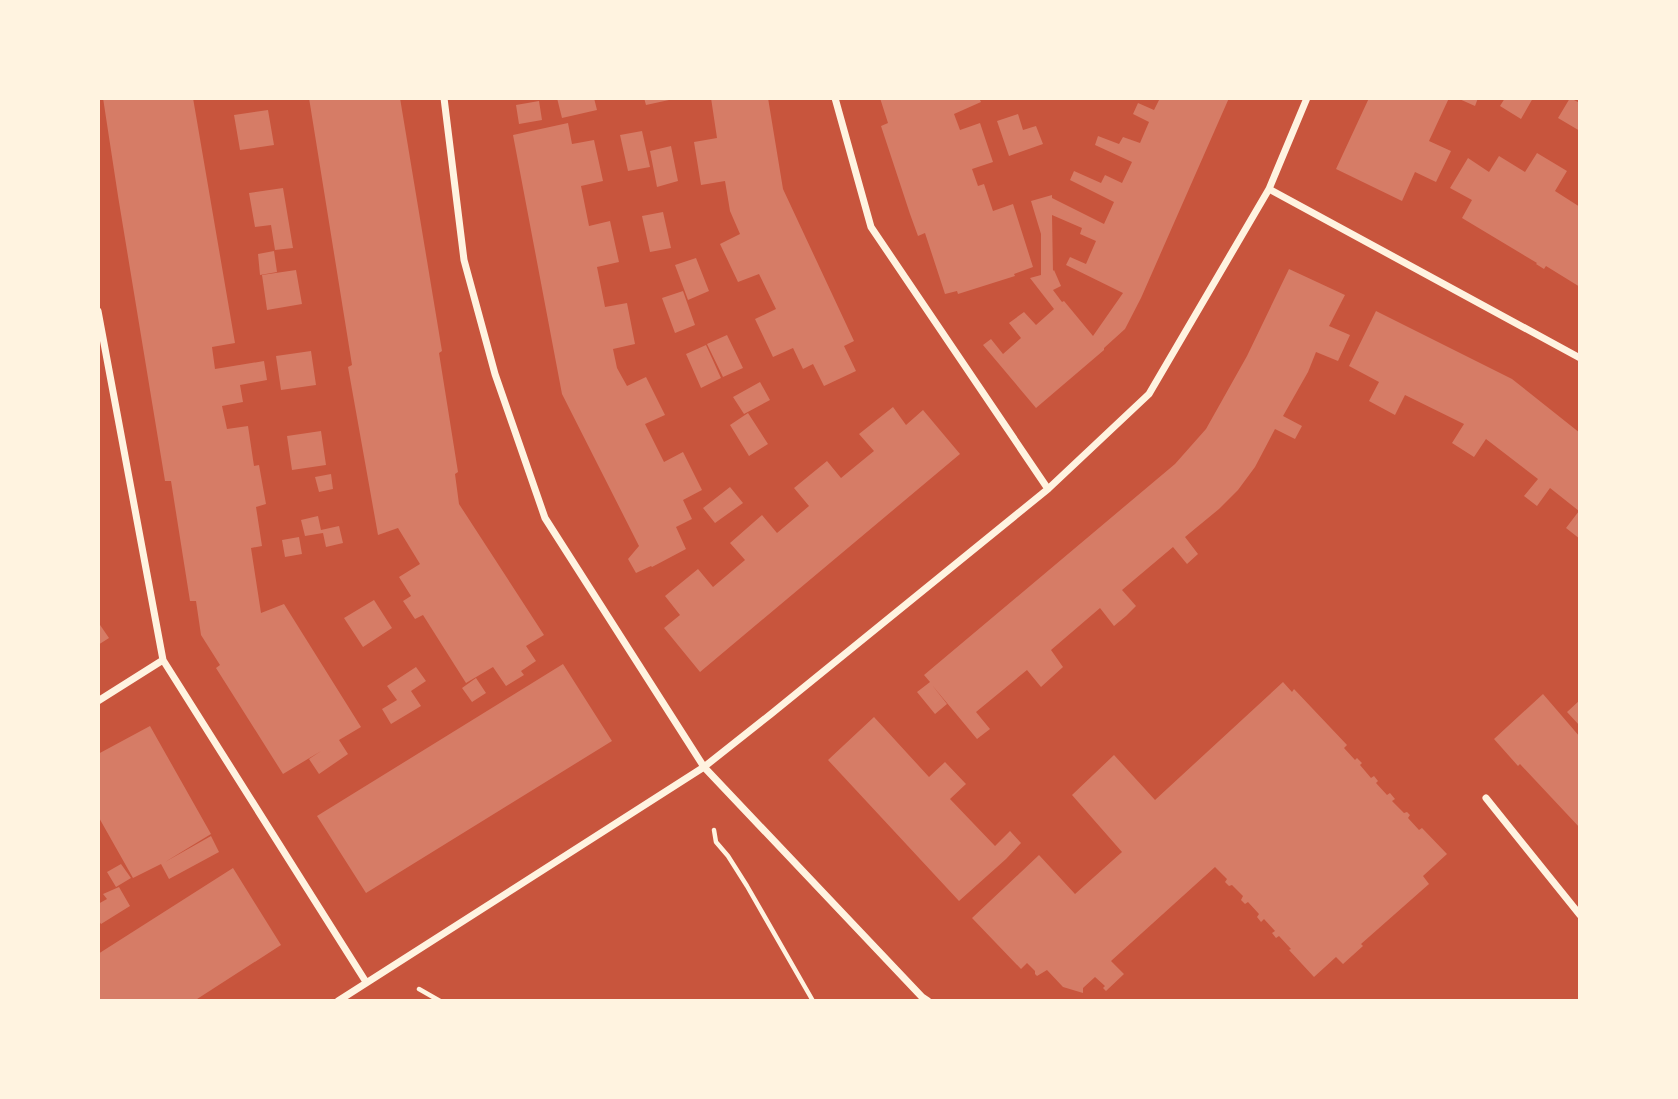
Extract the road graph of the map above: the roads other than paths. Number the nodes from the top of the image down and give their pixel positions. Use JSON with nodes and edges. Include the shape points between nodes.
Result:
{"nodes":[{"id":1,"x":444,"y":98,"type":"edge"},
{"id":2,"x":835,"y":98,"type":"edge"},
{"id":3,"x":1307,"y":98,"type":"edge"},
{"id":4,"x":1269,"y":189,"type":"junction"},
{"id":5,"x":98,"y":311,"type":"edge"},
{"id":6,"x":1580,"y":358,"type":"edge"},
{"id":7,"x":1048,"y":489,"type":"junction"},
{"id":8,"x":163,"y":660,"type":"junction"},
{"id":9,"x":98,"y":701,"type":"edge"},
{"id":10,"x":704,"y":767,"type":"junction"},
{"id":11,"x":1486,"y":798,"type":"dead end"},
{"id":12,"x":1580,"y":915,"type":"edge"},
{"id":13,"x":366,"y":982,"type":"junction"},
{"id":14,"x":338,"y":1001,"type":"edge"},
{"id":15,"x":929,"y":1001,"type":"edge"}],
"edges":[{"from":1,"to":10,"type":"street","via":[[464,260],[495,374],[545,518]]},
{"from":2,"to":7,"type":"street","via":[[871,227]]},
{"from":3,"to":4,"type":"street"},
{"from":4,"to":6,"type":"street"},
{"from":4,"to":7,"type":"street","via":[[1149,394]]},
{"from":5,"to":8,"type":"street"},
{"from":7,"to":10,"type":"street"},
{"from":8,"to":9,"type":"street"},
{"from":8,"to":13,"type":"street"},
{"from":10,"to":13,"type":"street"},
{"from":10,"to":15,"type":"street"},
{"from":11,"to":12,"type":"street"},
{"from":13,"to":14,"type":"street"}]}
